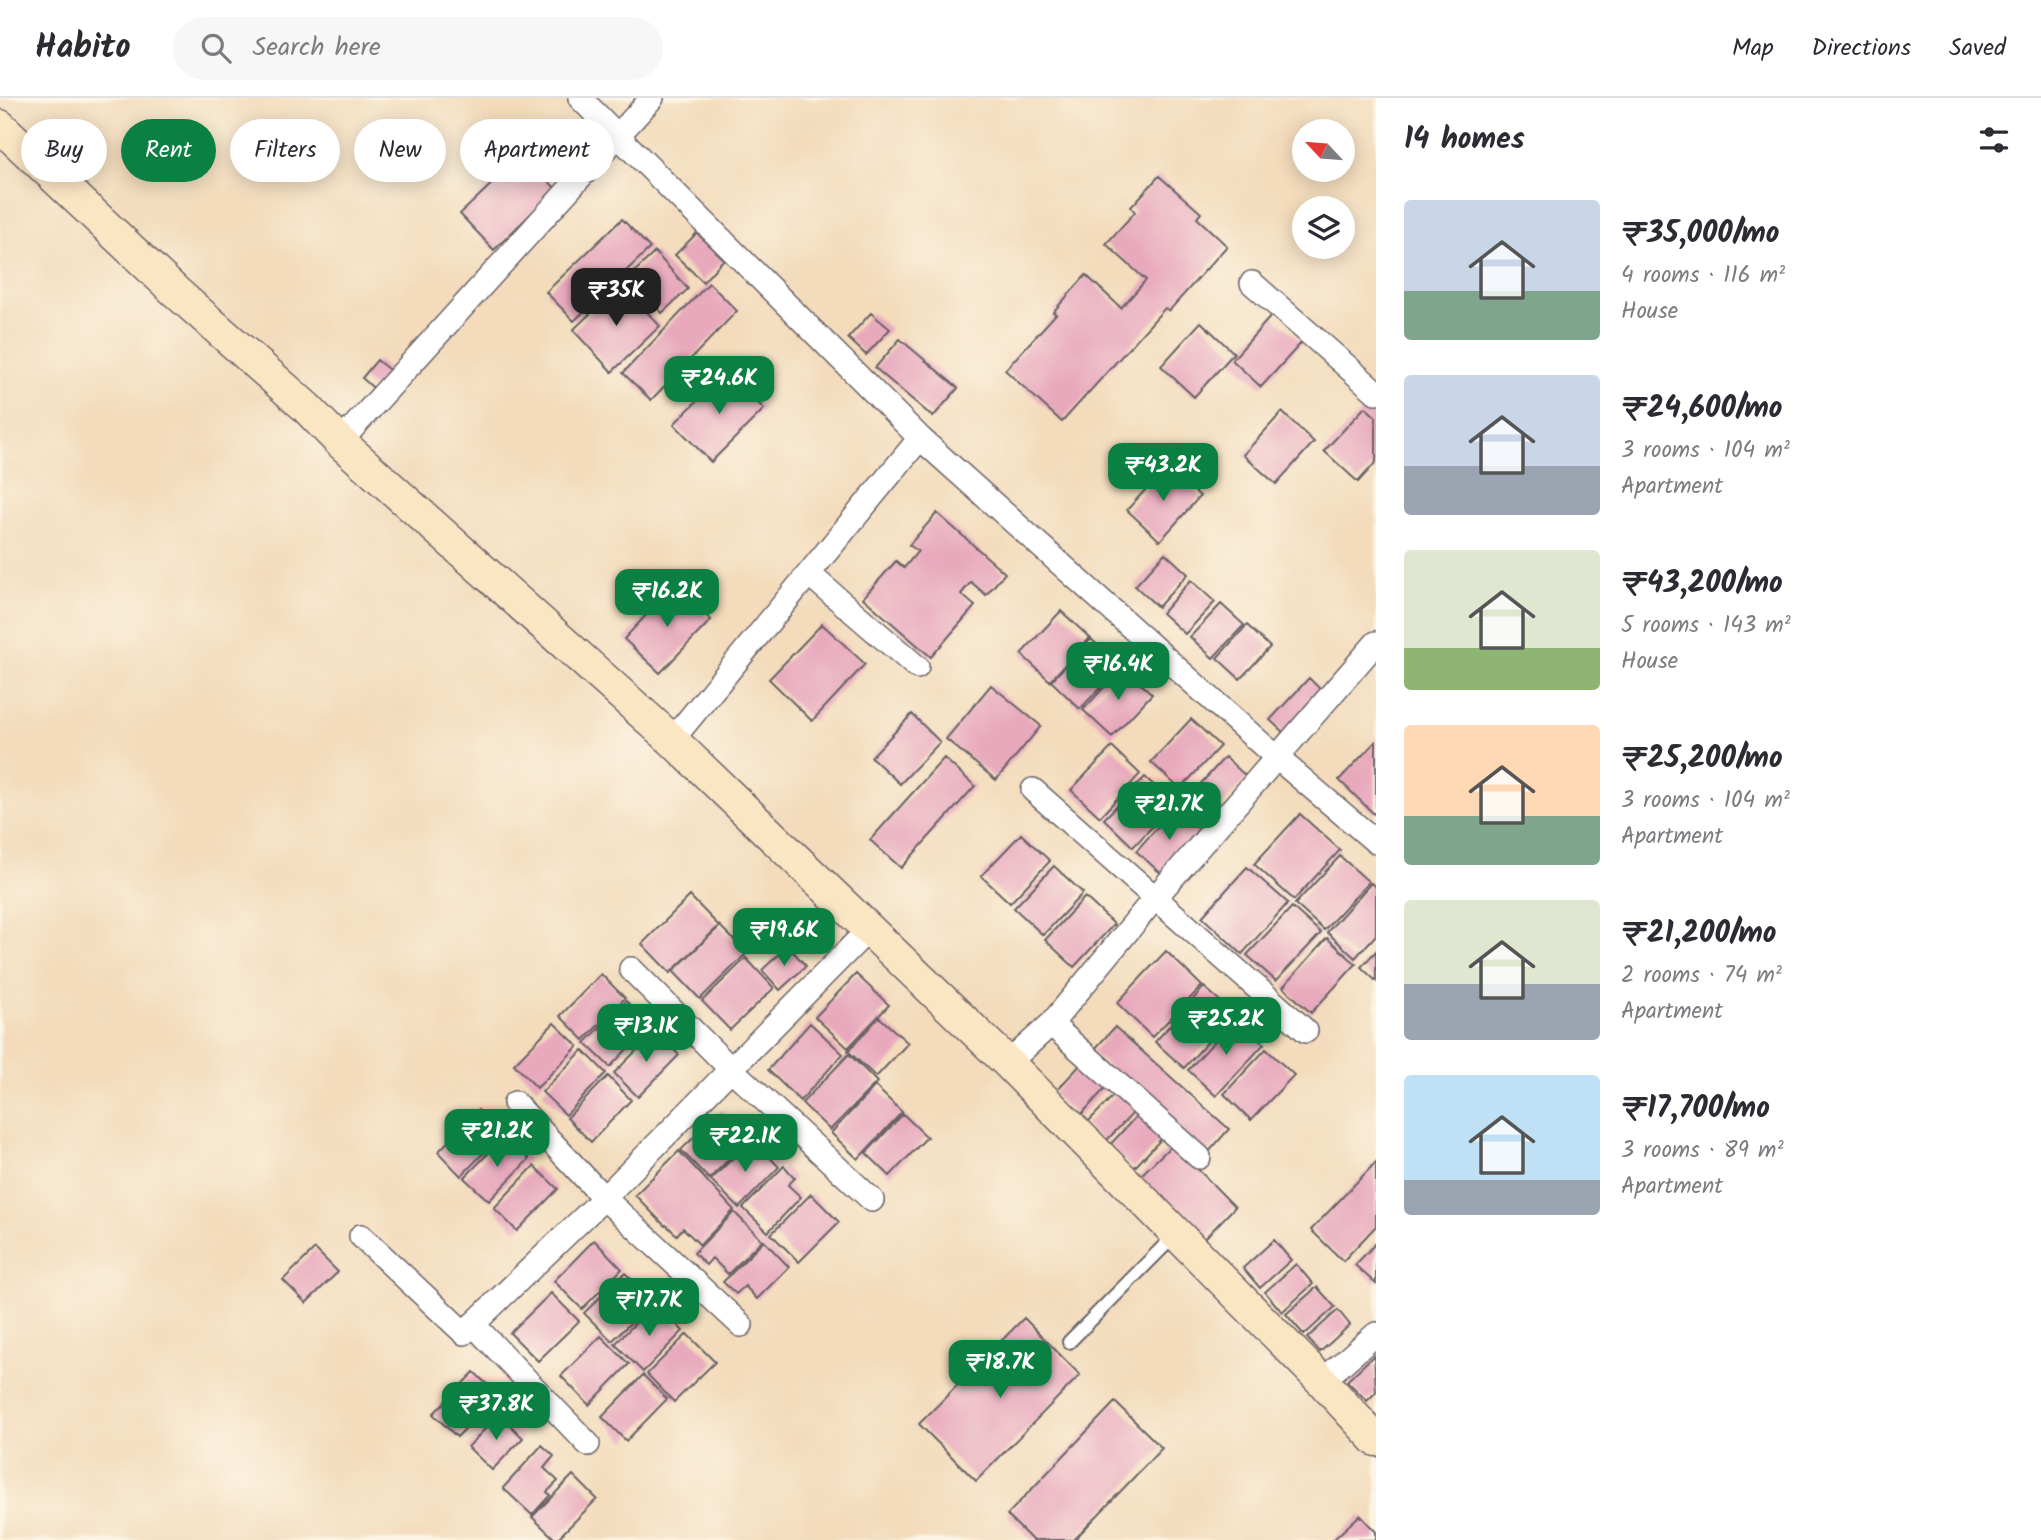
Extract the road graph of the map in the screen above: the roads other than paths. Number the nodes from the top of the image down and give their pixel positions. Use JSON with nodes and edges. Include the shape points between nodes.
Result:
{"nodes":[{"id":1,"x":580,"y":98,"type":"edge"},
{"id":2,"x":652,"y":98,"type":"edge"},
{"id":3,"x":0,"y":126,"type":"edge"},
{"id":4,"x":618,"y":136,"type":"junction"},
{"id":5,"x":1252,"y":282,"type":"dead end"},
{"id":6,"x":1376,"y":393,"type":"edge"},
{"id":7,"x":920,"y":438,"type":"junction"},
{"id":8,"x":340,"y":442,"type":"junction"},
{"id":9,"x":810,"y":575,"type":"junction"},
{"id":10,"x":1376,"y":643,"type":"edge"},
{"id":11,"x":917,"y":667,"type":"dead end"},
{"id":12,"x":672,"y":740,"type":"junction"},
{"id":13,"x":1276,"y":757,"type":"junction"},
{"id":14,"x":1033,"y":790,"type":"dead end"},
{"id":15,"x":1376,"y":842,"type":"edge"},
{"id":16,"x":1154,"y":899,"type":"junction"},
{"id":17,"x":868,"y":930,"type":"junction"},
{"id":18,"x":631,"y":969,"type":"dead end"},
{"id":19,"x":1051,"y":1024,"type":"junction"},
{"id":20,"x":1306,"y":1031,"type":"dead end"},
{"id":21,"x":1008,"y":1063,"type":"junction"},
{"id":22,"x":730,"y":1068,"type":"junction"},
{"id":23,"x":515,"y":1103,"type":"dead end"},
{"id":24,"x":1199,"y":1157,"type":"dead end"},
{"id":25,"x":604,"y":1198,"type":"junction"},
{"id":26,"x":872,"y":1200,"type":"dead end"},
{"id":27,"x":1175,"y":1235,"type":"junction"},
{"id":28,"x":361,"y":1236,"type":"dead end"},
{"id":29,"x":472,"y":1324,"type":"junction"},
{"id":30,"x":741,"y":1325,"type":"dead end"},
{"id":31,"x":1376,"y":1334,"type":"edge"},
{"id":32,"x":1069,"y":1342,"type":"dead end"},
{"id":33,"x":1322,"y":1381,"type":"junction"},
{"id":34,"x":1376,"y":1440,"type":"edge"},
{"id":35,"x":588,"y":1444,"type":"dead end"}],
"edges":[{"from":1,"to":4,"type":"street"},
{"from":2,"to":4,"type":"street"},
{"from":3,"to":8,"type":"street"},
{"from":4,"to":7,"type":"street"},
{"from":4,"to":8,"type":"street"},
{"from":5,"to":6,"type":"street"},
{"from":7,"to":9,"type":"street"},
{"from":7,"to":13,"type":"street"},
{"from":8,"to":12,"type":"street"},
{"from":9,"to":11,"type":"street"},
{"from":9,"to":12,"type":"street"},
{"from":10,"to":13,"type":"street"},
{"from":12,"to":17,"type":"street"},
{"from":13,"to":15,"type":"street"},
{"from":13,"to":16,"type":"street"},
{"from":14,"to":16,"type":"street"},
{"from":16,"to":19,"type":"street"},
{"from":16,"to":20,"type":"street"},
{"from":17,"to":21,"type":"street"},
{"from":17,"to":22,"type":"street"},
{"from":18,"to":22,"type":"street"},
{"from":19,"to":21,"type":"street"},
{"from":19,"to":24,"type":"street"},
{"from":21,"to":27,"type":"street"},
{"from":22,"to":25,"type":"street"},
{"from":22,"to":26,"type":"street"},
{"from":23,"to":25,"type":"street"},
{"from":25,"to":29,"type":"street"},
{"from":25,"to":30,"type":"street"},
{"from":27,"to":32,"type":"lane"},
{"from":27,"to":33,"type":"street"},
{"from":28,"to":29,"type":"street","via":[[464,1333]]},
{"from":29,"to":35,"type":"street"},
{"from":31,"to":33,"type":"street"},
{"from":33,"to":34,"type":"street"}]}
